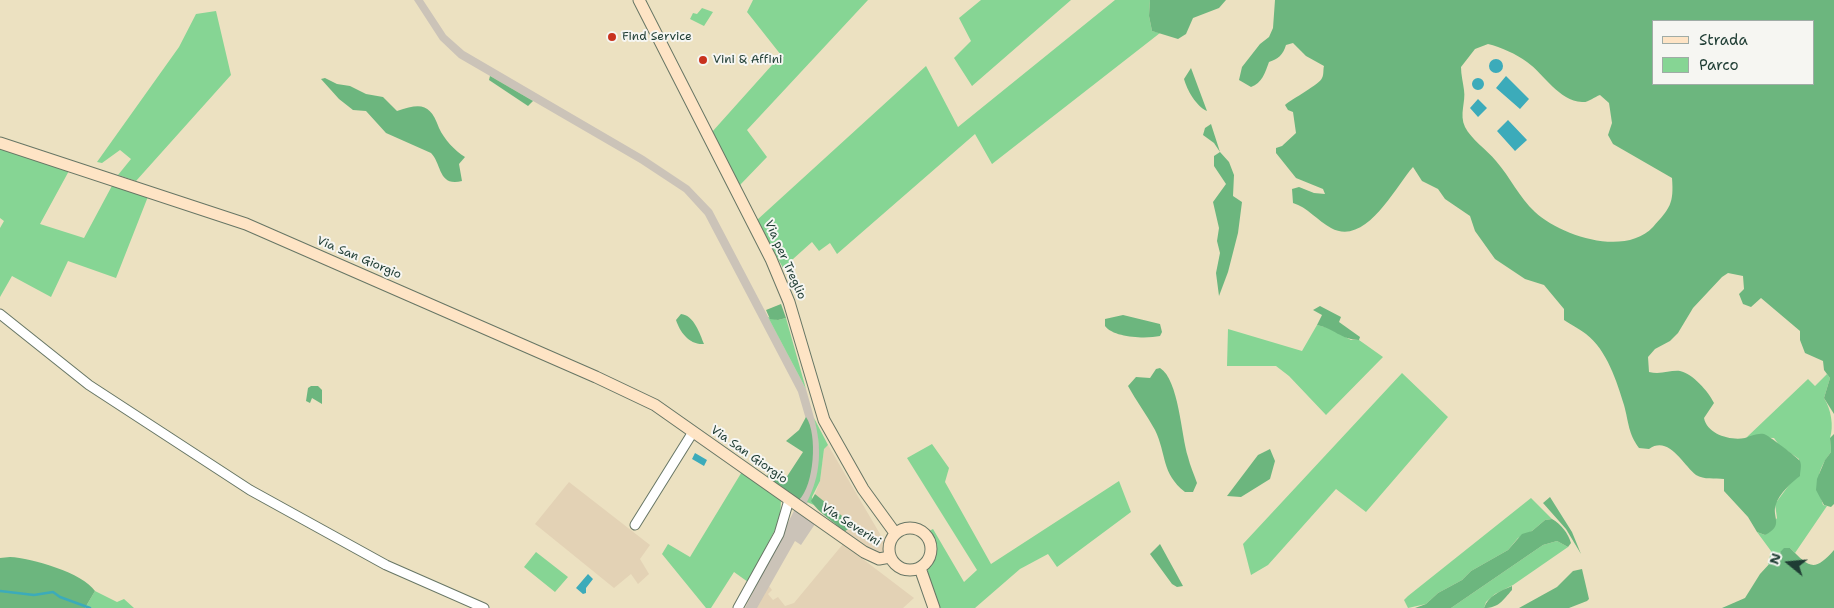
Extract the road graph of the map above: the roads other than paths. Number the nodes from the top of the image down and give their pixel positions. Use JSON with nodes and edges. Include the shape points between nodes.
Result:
{"nodes":[{"id":1,"x":639,"y":0,"type":"edge"},
{"id":2,"x":0,"y":143,"type":"edge"},
{"id":3,"x":0,"y":314,"type":"edge"},
{"id":4,"x":692,"y":432,"type":"junction"},
{"id":5,"x":789,"y":500,"type":"junction"},
{"id":6,"x":800,"y":508,"type":"joint"},
{"id":7,"x":635,"y":525,"type":"dead end"},
{"id":8,"x":895,"y":533,"type":"junction"},
{"id":9,"x":890,"y":557,"type":"junction"},
{"id":10,"x":920,"y":568,"type":"junction"},
{"id":11,"x":484,"y":608,"type":"edge"},
{"id":12,"x":738,"y":608,"type":"edge"},
{"id":13,"x":934,"y":608,"type":"edge"}],
"edges":[{"from":1,"to":8,"type":"street","name":"Via per Treglio","via":[[771,259],[789,302],[824,420],[863,490]]},
{"from":2,"to":4,"type":"street","name":"Via San Giorgio","via":[[246,224],[596,377],[655,405]]},
{"from":3,"to":11,"type":"street","via":[[89,385],[250,490],[386,565]]},
{"from":4,"to":5,"type":"street","name":"Via San Giorgio"},
{"from":4,"to":7,"type":"street","name":"Via San Giorgio"},
{"from":5,"to":6,"type":"street","name":"Via San Giorgio"},
{"from":5,"to":12,"type":"street","name":"Via San Giorgio","via":[[778,534]]},
{"from":6,"to":9,"type":"street","name":"Via Severini","via":[[872,557]]},
{"from":8,"to":9,"type":"street","via":[[888,547]]},
{"from":8,"to":10,"type":"street","via":[[914,528],[929,540],[929,559]]},
{"from":9,"to":10,"type":"street","via":[[896,566],[904,570]]},
{"from":10,"to":13,"type":"street"}]}
